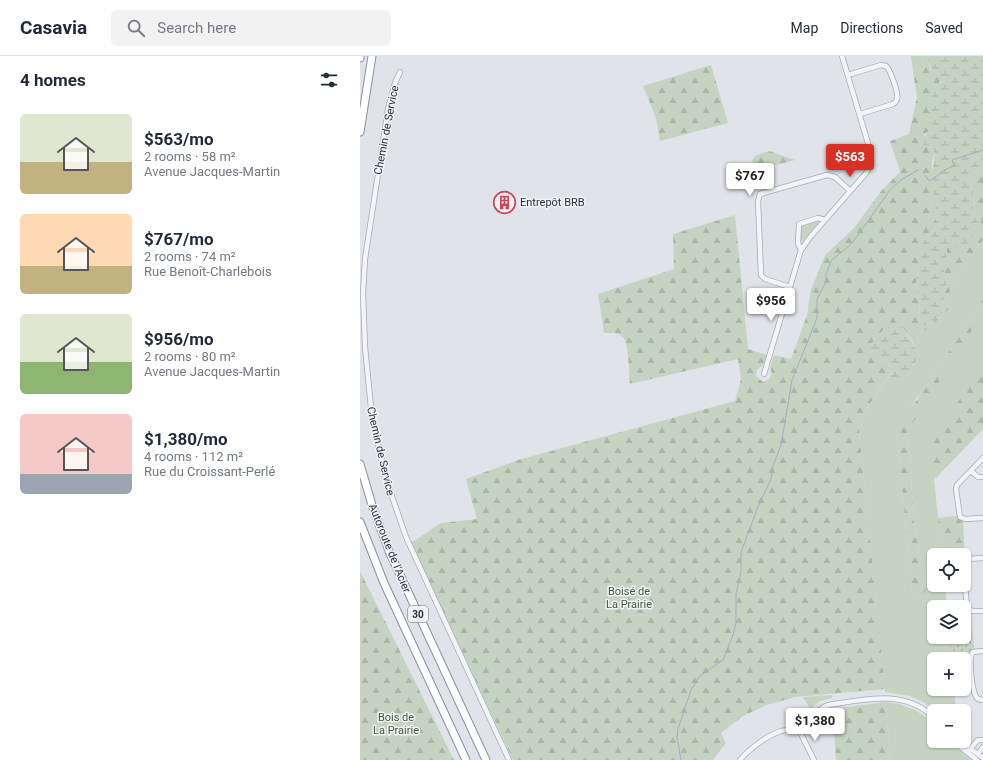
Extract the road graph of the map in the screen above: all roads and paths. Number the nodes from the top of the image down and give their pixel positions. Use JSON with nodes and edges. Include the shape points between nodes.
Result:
{"nodes":[{"id":1,"x":372,"y":56,"type":"edge"},
{"id":2,"x":842,"y":56,"type":"edge"},
{"id":3,"x":400,"y":72,"type":"dead end"},
{"id":4,"x":848,"y":75,"type":"junction"},
{"id":5,"x":860,"y":114,"type":"junction"},
{"id":6,"x":360,"y":132,"type":"edge"},
{"id":7,"x":850,"y":191,"type":"junction"},
{"id":8,"x":825,"y":220,"type":"junction"},
{"id":9,"x":802,"y":250,"type":"junction"},
{"id":10,"x":790,"y":287,"type":"junction"},
{"id":11,"x":764,"y":374,"type":"dead end"},
{"id":12,"x":983,"y":458,"type":"edge"},
{"id":13,"x":360,"y":464,"type":"edge"},
{"id":14,"x":971,"y":470,"type":"junction"},
{"id":15,"x":983,"y":477,"type":"edge"},
{"id":16,"x":983,"y":518,"type":"edge"},
{"id":17,"x":360,"y":522,"type":"edge"},
{"id":18,"x":983,"y":558,"type":"edge"},
{"id":19,"x":971,"y":559,"type":"edge"},
{"id":20,"x":966,"y":592,"type":"edge"},
{"id":21,"x":983,"y":611,"type":"edge"},
{"id":22,"x":983,"y":651,"type":"edge"},
{"id":23,"x":983,"y":700,"type":"edge"},
{"id":24,"x":927,"y":712,"type":"edge"},
{"id":25,"x":798,"y":728,"type":"junction"},
{"id":26,"x":983,"y":740,"type":"edge"},
{"id":27,"x":983,"y":747,"type":"edge"},
{"id":28,"x":964,"y":748,"type":"edge"},
{"id":29,"x":966,"y":748,"type":"edge"},
{"id":30,"x":969,"y":751,"type":"junction"},
{"id":31,"x":978,"y":754,"type":"junction"},
{"id":32,"x":983,"y":758,"type":"edge"},
{"id":33,"x":466,"y":760,"type":"edge"},
{"id":34,"x":486,"y":760,"type":"edge"},
{"id":35,"x":509,"y":760,"type":"edge"},
{"id":36,"x":740,"y":760,"type":"edge"},
{"id":37,"x":814,"y":760,"type":"edge"},
{"id":38,"x":977,"y":760,"type":"edge"}],
"edges":[{"from":1,"to":6,"type":"highway"},
{"from":2,"to":4,"type":"street"},
{"from":3,"to":35,"type":"street","name":"Chemin de Service","via":[[394,83],[388,109],[365,259],[364,347],[372,418],[386,479],[406,537]]},
{"from":4,"to":5,"type":"street"},
{"from":4,"to":5,"type":"street","via":[[884,65],[889,68],[892,76],[898,97],[896,101]]},
{"from":5,"to":7,"type":"street","via":[[871,160],[867,172]]},
{"from":7,"to":8,"type":"street"},
{"from":7,"to":10,"type":"street","via":[[835,178],[827,175],[760,194],[758,201],[761,275],[765,279]]},
{"from":8,"to":9,"type":"street"},
{"from":8,"to":9,"type":"street","via":[[818,218],[799,224],[798,243]]},
{"from":9,"to":10,"type":"street"},
{"from":10,"to":11,"type":"street"},
{"from":12,"to":14,"type":"street"},
{"from":13,"to":34,"type":"highway","name":"Autoroute de l'Acier","number":"30","via":[[389,552]]},
{"from":14,"to":15,"type":"street","via":[[978,477]]},
{"from":14,"to":16,"type":"street","via":[[956,488],[958,514],[965,519]]},
{"from":17,"to":33,"type":"highway","name":"Autoroute de l'Acier","number":"30","via":[[385,587]]},
{"from":18,"to":19,"type":"street"},
{"from":20,"to":21,"type":"street","via":[[967,607],[972,611]]},
{"from":22,"to":23,"type":"street","via":[[973,652],[970,659],[974,695]]},
{"from":24,"to":25,"type":"street","via":[[911,702],[886,698],[825,706]]},
{"from":25,"to":36,"type":"street","via":[[774,734]]},
{"from":25,"to":37,"type":"street"},
{"from":26,"to":30,"type":"street","via":[[978,740]]},
{"from":27,"to":31,"type":"street"},
{"from":28,"to":30,"type":"street"},
{"from":29,"to":30,"type":"street"},
{"from":30,"to":31,"type":"street"},
{"from":30,"to":38,"type":"street"},
{"from":31,"to":32,"type":"street"}]}
